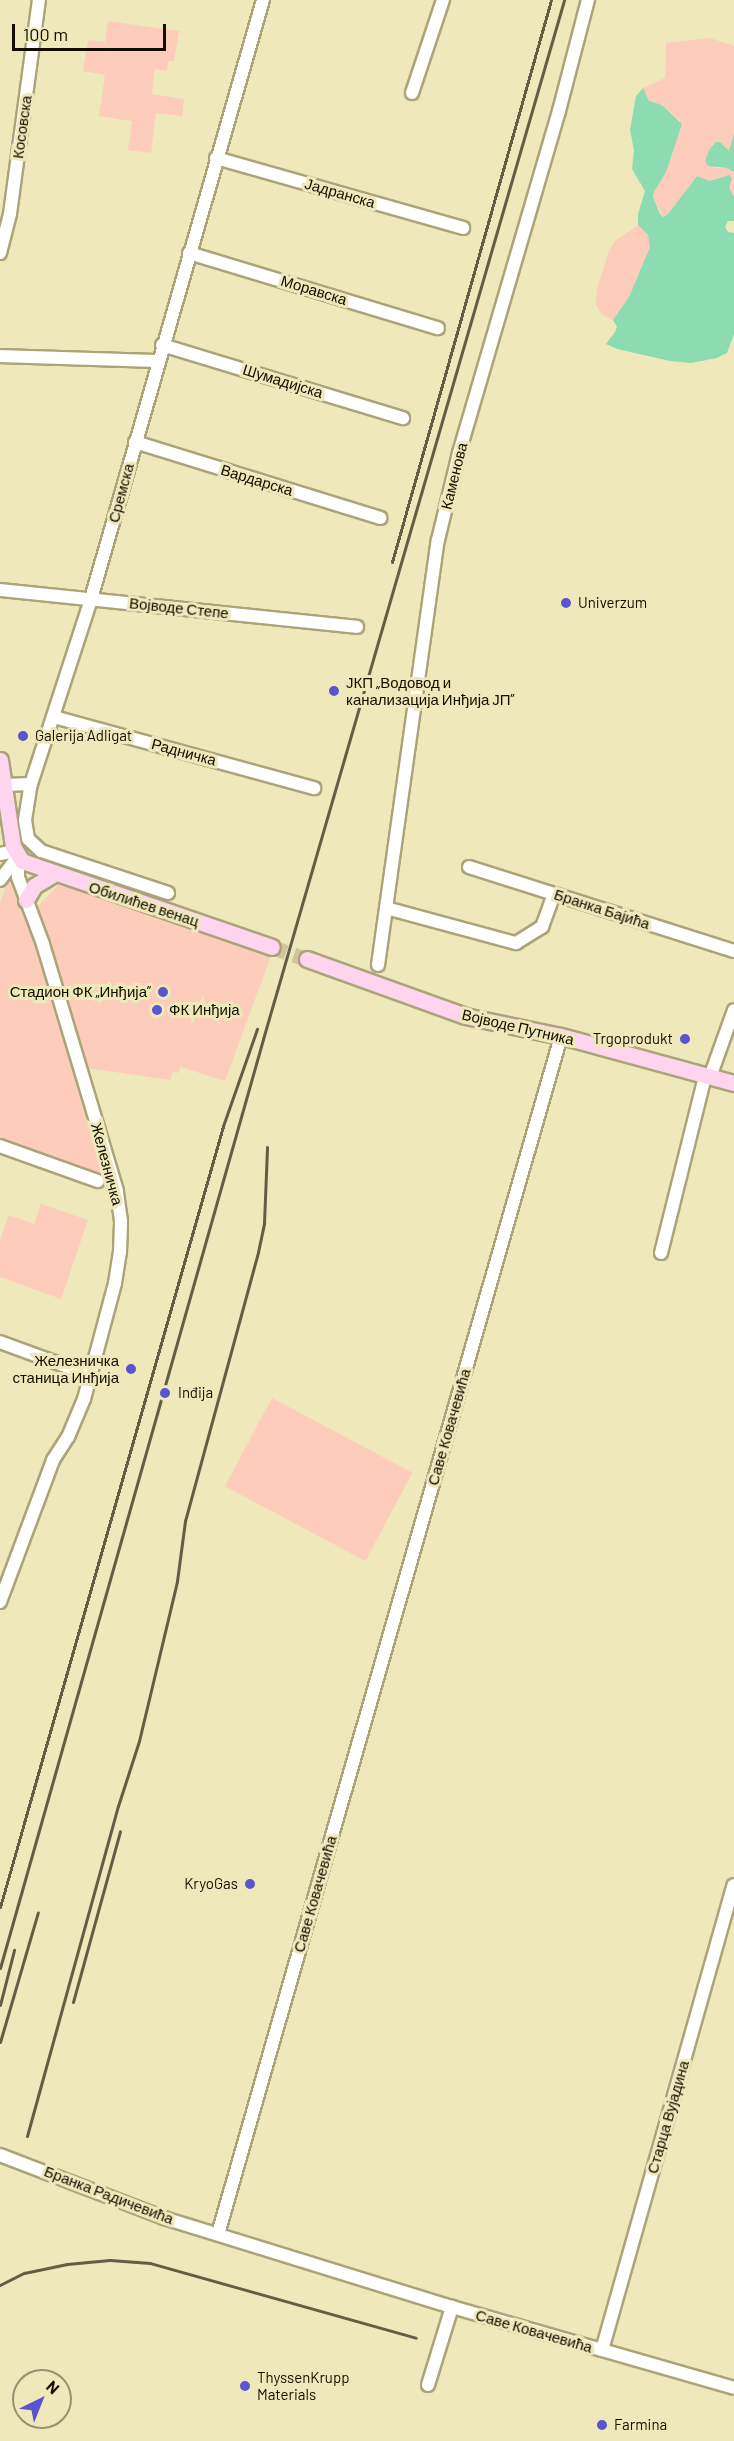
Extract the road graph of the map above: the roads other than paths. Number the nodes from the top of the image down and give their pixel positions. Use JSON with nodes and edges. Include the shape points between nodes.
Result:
{"nodes":[{"id":1,"x":39,"y":0,"type":"edge"},
{"id":2,"x":263,"y":0,"type":"edge"},
{"id":3,"x":443,"y":0,"type":"edge"},
{"id":4,"x":588,"y":0,"type":"edge"},
{"id":5,"x":412,"y":93,"type":"dead end"},
{"id":6,"x":216,"y":158,"type":"junction"},
{"id":7,"x":463,"y":228,"type":"dead end"},
{"id":8,"x":0,"y":253,"type":"edge"},
{"id":9,"x":189,"y":253,"type":"junction"},
{"id":10,"x":438,"y":328,"type":"dead end"},
{"id":11,"x":162,"y":345,"type":"junction"},
{"id":12,"x":0,"y":356,"type":"edge"},
{"id":13,"x":158,"y":361,"type":"junction"},
{"id":14,"x":403,"y":418,"type":"dead end"},
{"id":15,"x":135,"y":442,"type":"junction"},
{"id":16,"x":380,"y":518,"type":"dead end"},
{"id":17,"x":0,"y":590,"type":"edge"},
{"id":18,"x":91,"y":599,"type":"junction"},
{"id":19,"x":357,"y":627,"type":"dead end"},
{"id":20,"x":54,"y":717,"type":"junction"},
{"id":21,"x":0,"y":760,"type":"edge"},
{"id":22,"x":30,"y":784,"type":"junction"},
{"id":23,"x":3,"y":785,"type":"junction"},
{"id":24,"x":314,"y":788,"type":"dead end"},
{"id":25,"x":14,"y":856,"type":"edge"},
{"id":26,"x":469,"y":867,"type":"dead end"},
{"id":27,"x":54,"y":874,"type":"junction"},
{"id":28,"x":0,"y":880,"type":"edge"},
{"id":29,"x":168,"y":893,"type":"dead end"},
{"id":30,"x":554,"y":894,"type":"junction"},
{"id":31,"x":26,"y":900,"type":"junction"},
{"id":32,"x":386,"y":908,"type":"junction"},
{"id":33,"x":272,"y":947,"type":"tunnel mouth"},
{"id":34,"x":734,"y":951,"type":"edge"},
{"id":35,"x":307,"y":959,"type":"tunnel mouth"},
{"id":36,"x":378,"y":965,"type":"dead end"},
{"id":37,"x":734,"y":1010,"type":"edge"},
{"id":38,"x":561,"y":1036,"type":"junction"},
{"id":39,"x":708,"y":1076,"type":"junction"},
{"id":40,"x":734,"y":1083,"type":"edge"},
{"id":41,"x":0,"y":1146,"type":"edge"},
{"id":42,"x":98,"y":1181,"type":"dead end"},
{"id":43,"x":661,"y":1253,"type":"dead end"},
{"id":44,"x":0,"y":1342,"type":"edge"},
{"id":45,"x":90,"y":1375,"type":"junction"},
{"id":46,"x":0,"y":1602,"type":"edge"},
{"id":47,"x":734,"y":1885,"type":"edge"},
{"id":48,"x":0,"y":2155,"type":"edge"},
{"id":49,"x":218,"y":2234,"type":"junction"},
{"id":50,"x":452,"y":2307,"type":"junction"},
{"id":51,"x":602,"y":2350,"type":"junction"},
{"id":52,"x":428,"y":2385,"type":"dead end"},
{"id":53,"x":734,"y":2388,"type":"edge"}],
"edges":[{"from":1,"to":8,"type":"street","name":"Косовска","via":[[10,214]]},
{"from":2,"to":6,"type":"street","name":"Сремска"},
{"from":3,"to":5,"type":"street"},
{"from":4,"to":32,"type":"street","name":"Каменова","via":[[459,453],[438,540]]},
{"from":6,"to":7,"type":"street","name":"Јадранска"},
{"from":6,"to":9,"type":"street","name":"Сремска"},
{"from":9,"to":10,"type":"street","name":"Моравска"},
{"from":9,"to":11,"type":"street","name":"Сремска"},
{"from":11,"to":13,"type":"street","name":"Сремска"},
{"from":11,"to":14,"type":"street","name":"Шумадијска"},
{"from":12,"to":13,"type":"street"},
{"from":13,"to":15,"type":"street","name":"Сремска"},
{"from":15,"to":16,"type":"street","name":"Вардарска"},
{"from":15,"to":18,"type":"street","name":"Сремска"},
{"from":17,"to":18,"type":"street","name":"Војводе Степе"},
{"from":18,"to":19,"type":"street","name":"Војводе Степе"},
{"from":18,"to":20,"type":"street","name":"Сремска"},
{"from":20,"to":22,"type":"street","name":"Сремска"},
{"from":20,"to":24,"type":"street","name":"Радничка"},
{"from":21,"to":23,"type":"main road","name":"Железничка"},
{"from":22,"to":23,"type":"street"},
{"from":22,"to":29,"type":"street","name":"Сремска","via":[[25,820],[33,845],[52,856]]},
{"from":23,"to":25,"type":"main road","name":"Железничка"},
{"from":25,"to":27,"type":"main road","name":"Обилићев венац"},
{"from":25,"to":28,"type":"street"},
{"from":25,"to":31,"type":"street","name":"Железничка"},
{"from":26,"to":30,"type":"street","name":"Бранка Бајића"},
{"from":27,"to":31,"type":"main road","via":[[34,886]]},
{"from":27,"to":33,"type":"main road","name":"Обилићев венац"},
{"from":30,"to":32,"type":"street","via":[[542,927],[516,944]]},
{"from":30,"to":34,"type":"street","name":"Бранка Бајића"},
{"from":31,"to":45,"type":"street","name":"Железничка","via":[[43,944],[117,1191],[120,1252]]},
{"from":32,"to":36,"type":"street","name":"Каменова"},
{"from":35,"to":38,"type":"main road","name":"Војводе Путника","via":[[465,1016]]},
{"from":37,"to":39,"type":"street"},
{"from":38,"to":39,"type":"main road","name":"Војводе Путника"},
{"from":38,"to":49,"type":"street","name":"Саве Ковачевића"},
{"from":39,"to":40,"type":"main road","name":"Војводе Путника"},
{"from":39,"to":43,"type":"street"},
{"from":41,"to":42,"type":"street"},
{"from":44,"to":45,"type":"street"},
{"from":45,"to":46,"type":"street","name":"Железничка","via":[[68,1437],[52,1460]]},
{"from":47,"to":51,"type":"street","name":"Старца Вујадина"},
{"from":48,"to":49,"type":"street","name":"Бранка Радичевића","via":[[164,2218]]},
{"from":49,"to":50,"type":"street","name":"Саве Ковачевића"},
{"from":50,"to":51,"type":"street","name":"Саве Ковачевића"},
{"from":50,"to":52,"type":"street"},
{"from":51,"to":53,"type":"street","name":"Саве Ковачевића"}]}
